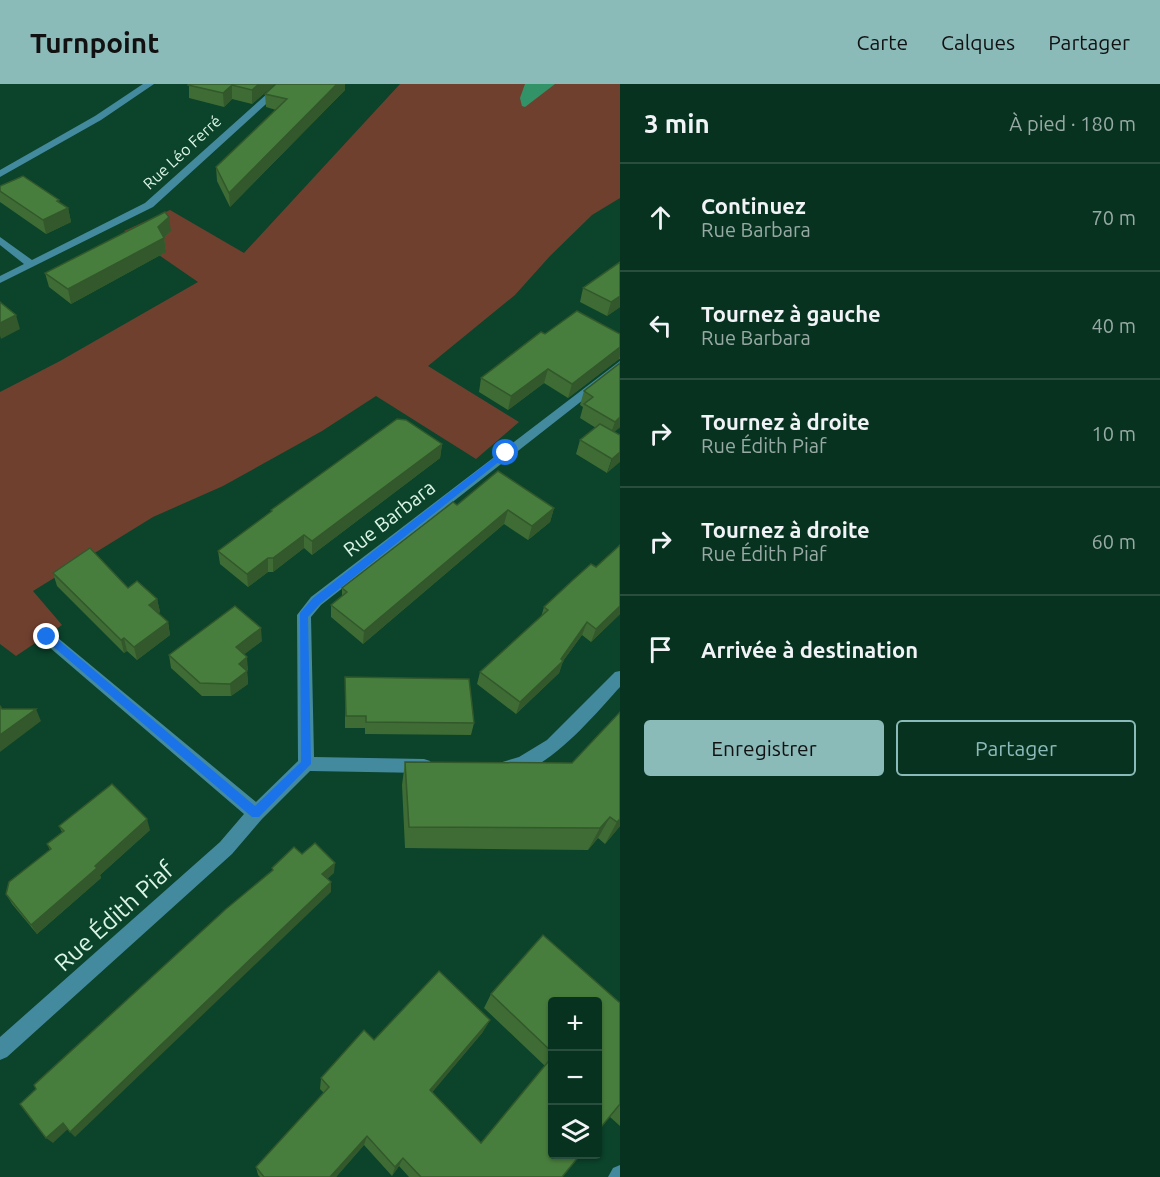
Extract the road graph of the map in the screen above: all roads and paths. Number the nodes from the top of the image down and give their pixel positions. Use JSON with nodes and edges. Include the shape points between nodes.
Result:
{"nodes":[{"id":1,"x":148,"y":84,"type":"edge"},
{"id":2,"x":284,"y":84,"type":"edge"},
{"id":3,"x":0,"y":174,"type":"edge"},
{"id":4,"x":0,"y":240,"type":"edge"},
{"id":5,"x":31,"y":264,"type":"junction"},
{"id":6,"x":0,"y":280,"type":"edge"},
{"id":7,"x":620,"y":365,"type":"edge"},
{"id":8,"x":47,"y":637,"type":"dead end"},
{"id":9,"x":620,"y":677,"type":"edge"},
{"id":10,"x":306,"y":764,"type":"junction"},
{"id":11,"x":436,"y":766,"type":"edge"},
{"id":12,"x":484,"y":767,"type":"edge"},
{"id":13,"x":255,"y":813,"type":"junction"},
{"id":14,"x":0,"y":1050,"type":"edge"}],
"edges":[{"from":1,"to":3,"type":"street","via":[[98,118]]},
{"from":2,"to":5,"type":"street","name":"Rue Léo Ferré","via":[[149,205]]},
{"from":4,"to":5,"type":"street"},
{"from":5,"to":6,"type":"street","name":"Rue Léo Ferré"},
{"from":7,"to":10,"type":"street","name":"Rue Barbara","via":[[316,601],[304,615]]},
{"from":8,"to":13,"type":"street"},
{"from":9,"to":12,"type":"street","via":[[553,745],[532,760],[507,768]]},
{"from":10,"to":11,"type":"street"},
{"from":10,"to":13,"type":"street","name":"Rue Édith Piaf"},
{"from":13,"to":14,"type":"street","name":"Rue Édith Piaf","via":[[226,848]]}]}
